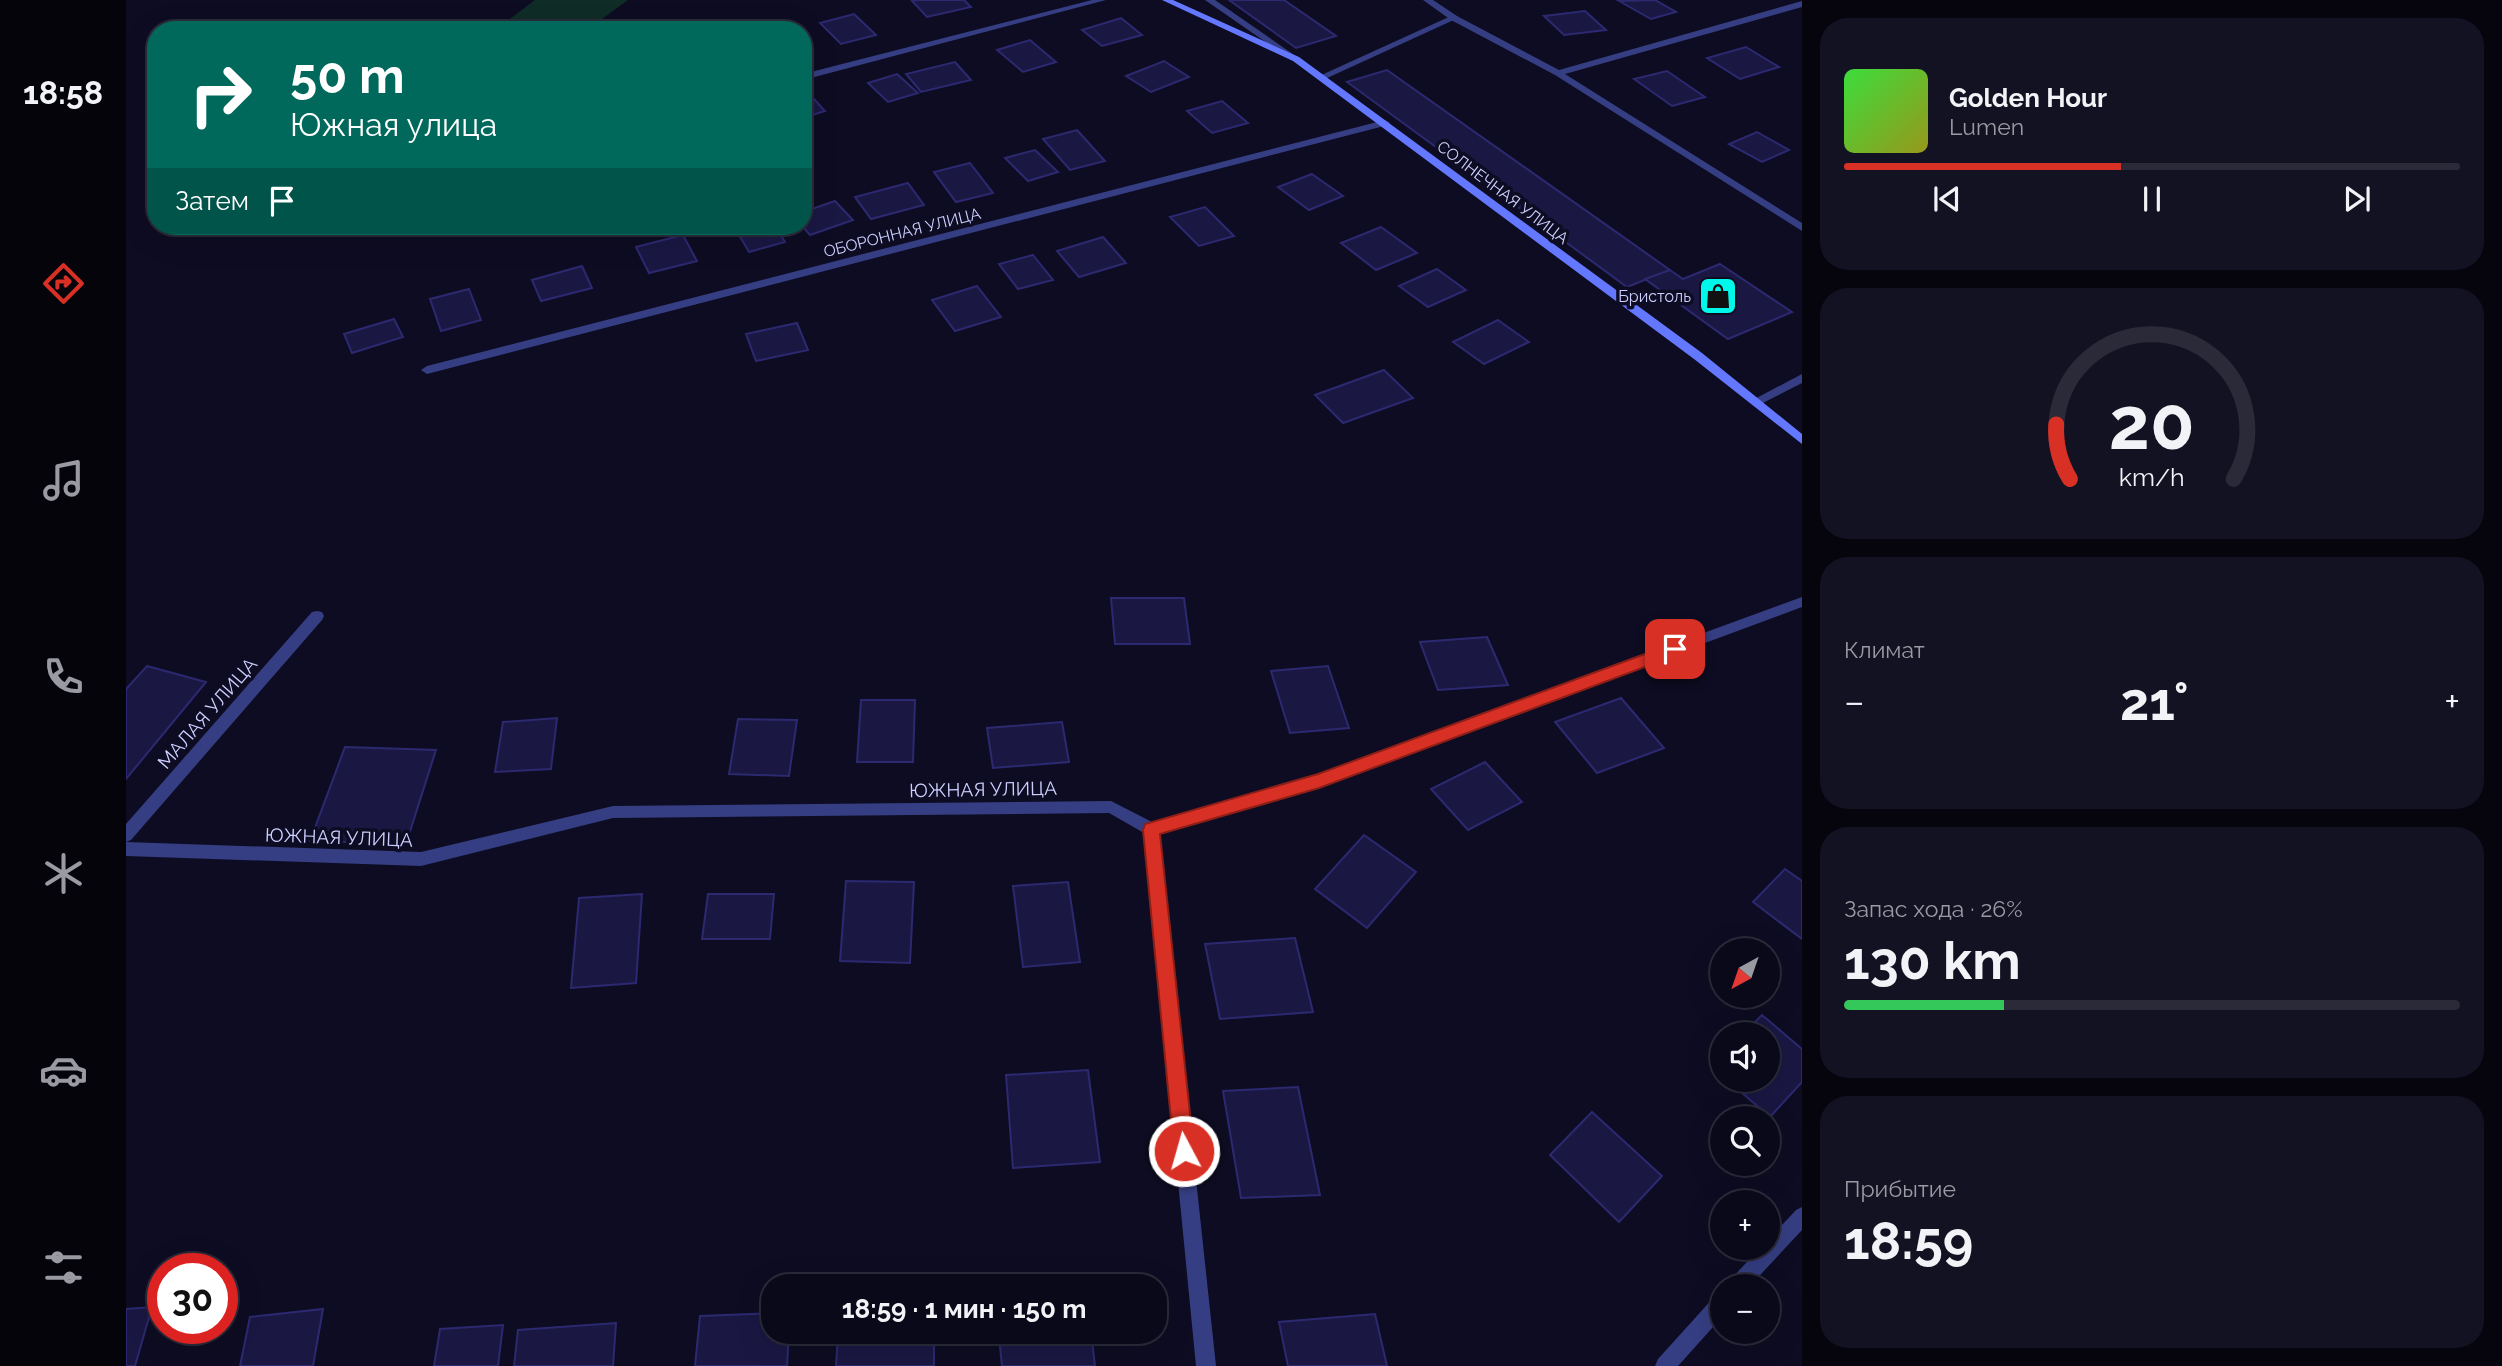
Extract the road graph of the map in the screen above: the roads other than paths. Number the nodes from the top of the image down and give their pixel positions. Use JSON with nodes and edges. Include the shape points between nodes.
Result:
{"nodes":[{"id":1,"x":1102,"y":0,"type":"edge"},
{"id":2,"x":1166,"y":0,"type":"edge"},
{"id":3,"x":1209,"y":0,"type":"edge"},
{"id":4,"x":1427,"y":0,"type":"edge"},
{"id":5,"x":1802,"y":4,"type":"edge"},
{"id":6,"x":1454,"y":18,"type":"junction"},
{"id":7,"x":1296,"y":59,"type":"junction"},
{"id":8,"x":1558,"y":73,"type":"junction"},
{"id":9,"x":812,"y":74,"type":"edge"},
{"id":10,"x":1322,"y":77,"type":"junction"},
{"id":11,"x":1385,"y":123,"type":"junction"},
{"id":12,"x":1802,"y":228,"type":"edge"},
{"id":13,"x":427,"y":370,"type":"dead end"},
{"id":14,"x":1802,"y":378,"type":"edge"},
{"id":15,"x":1755,"y":402,"type":"junction"},
{"id":16,"x":1802,"y":440,"type":"edge"},
{"id":17,"x":1802,"y":603,"type":"edge"},
{"id":18,"x":317,"y":616,"type":"dead end"},
{"id":19,"x":1151,"y":830,"type":"junction"},
{"id":20,"x":126,"y":835,"type":"edge"},
{"id":21,"x":126,"y":849,"type":"edge"},
{"id":22,"x":1802,"y":1216,"type":"edge"},
{"id":23,"x":1749,"y":1274,"type":"edge"},
{"id":24,"x":1710,"y":1316,"type":"edge"},
{"id":25,"x":1206,"y":1366,"type":"edge"},
{"id":26,"x":1665,"y":1366,"type":"edge"}],
"edges":[{"from":1,"to":9,"type":"street"},
{"from":2,"to":7,"type":"street","name":"СОЛНЕЧНАЯ УЛИЦА"},
{"from":3,"to":7,"type":"street"},
{"from":4,"to":6,"type":"street"},
{"from":5,"to":8,"type":"street"},
{"from":6,"to":8,"type":"street"},
{"from":6,"to":10,"type":"street"},
{"from":7,"to":10,"type":"street","name":"СОЛНЕЧНАЯ УЛИЦА"},
{"from":8,"to":12,"type":"street"},
{"from":10,"to":11,"type":"street","name":"СОЛНЕЧНАЯ УЛИЦА"},
{"from":11,"to":13,"type":"street","name":"ОБОРОННАЯ УЛИЦА"},
{"from":11,"to":15,"type":"street","name":"СОЛНЕЧНАЯ УЛИЦА"},
{"from":14,"to":15,"type":"street"},
{"from":15,"to":16,"type":"street","name":"СОЛНЕЧНАЯ УЛИЦА"},
{"from":17,"to":19,"type":"street","via":[[1319,780]]},
{"from":18,"to":20,"type":"street","name":"МАЛАЯ УЛИЦА"},
{"from":19,"to":21,"type":"street","name":"ЮЖНАЯ УЛИЦА","via":[[1111,807],[613,812],[421,859]]},
{"from":19,"to":25,"type":"street"},
{"from":22,"to":23,"type":"street"},
{"from":24,"to":26,"type":"street"}]}
